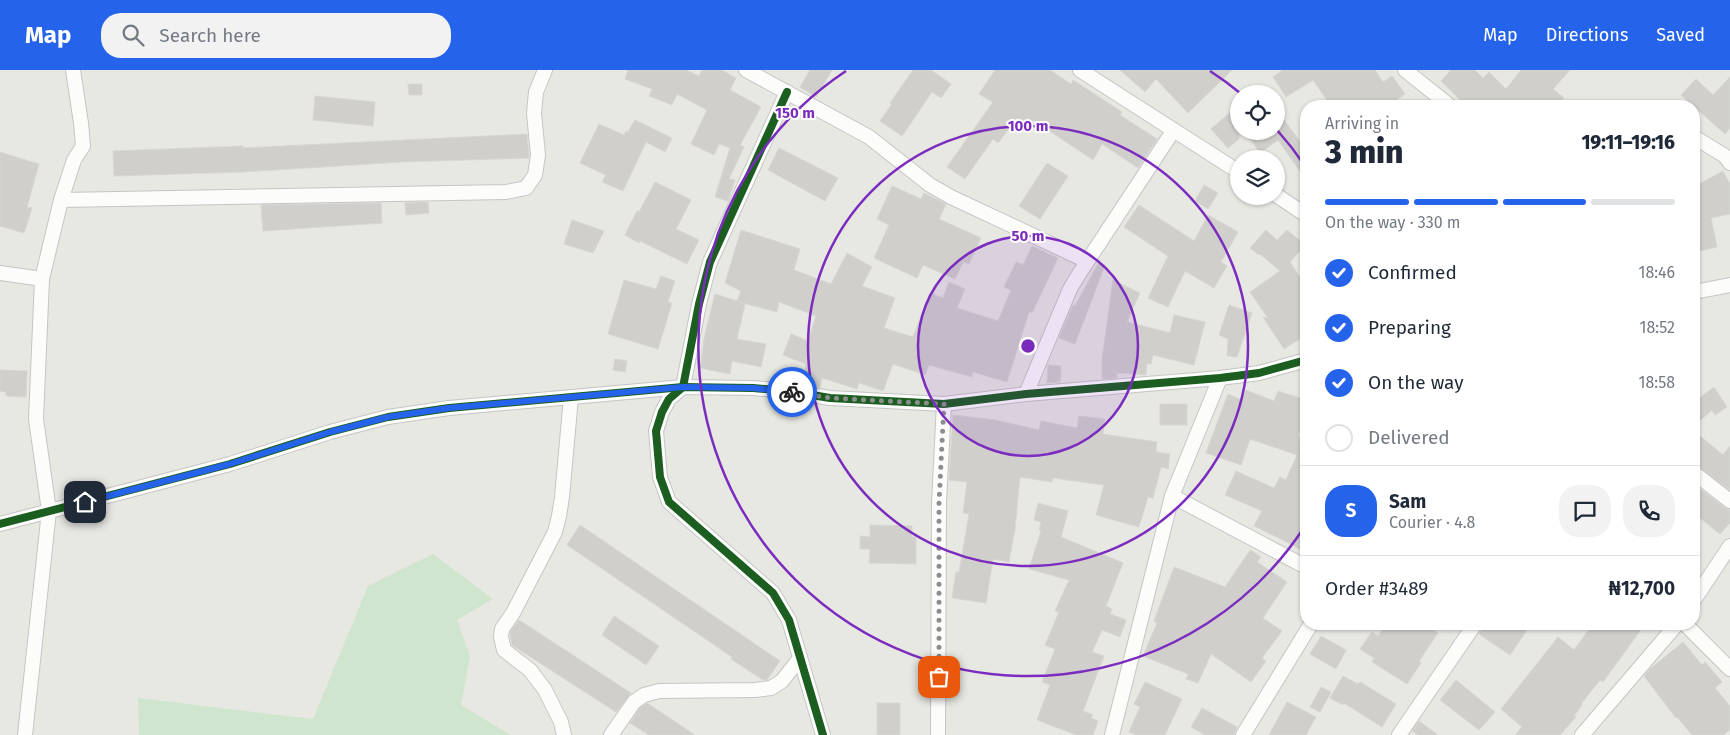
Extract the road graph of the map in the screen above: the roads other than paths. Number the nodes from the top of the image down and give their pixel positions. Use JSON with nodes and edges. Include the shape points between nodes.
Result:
{"nodes":[{"id":1,"x":73,"y":70,"type":"edge"},
{"id":2,"x":545,"y":70,"type":"edge"},
{"id":3,"x":746,"y":70,"type":"edge"},
{"id":4,"x":1080,"y":70,"type":"edge"},
{"id":5,"x":1405,"y":70,"type":"edge"},
{"id":6,"x":787,"y":92,"type":"junction"},
{"id":7,"x":1442,"y":100,"type":"edge"},
{"id":8,"x":1173,"y":131,"type":"junction"},
{"id":9,"x":1700,"y":141,"type":"edge"},
{"id":10,"x":1728,"y":157,"type":"edge"},
{"id":11,"x":1230,"y":166,"type":"edge"},
{"id":12,"x":61,"y":200,"type":"junction"},
{"id":13,"x":1285,"y":201,"type":"edge"},
{"id":14,"x":1300,"y":210,"type":"edge"},
{"id":15,"x":1087,"y":261,"type":"junction"},
{"id":16,"x":0,"y":273,"type":"edge"},
{"id":17,"x":42,"y":279,"type":"junction"},
{"id":18,"x":1730,"y":285,"type":"edge"},
{"id":19,"x":1700,"y":291,"type":"edge"},
{"id":20,"x":1300,"y":362,"type":"edge"},
{"id":21,"x":1220,"y":378,"type":"junction"},
{"id":22,"x":683,"y":387,"type":"junction"},
{"id":23,"x":1026,"y":394,"type":"junction"},
{"id":24,"x":571,"y":397,"type":"junction"},
{"id":25,"x":944,"y":404,"type":"junction"},
{"id":26,"x":1700,"y":477,"type":"edge"},
{"id":27,"x":1172,"y":496,"type":"junction"},
{"id":28,"x":1730,"y":500,"type":"edge"},
{"id":29,"x":49,"y":511,"type":"junction"},
{"id":30,"x":0,"y":524,"type":"edge"},
{"id":31,"x":1730,"y":546,"type":"edge"},
{"id":32,"x":1300,"y":564,"type":"edge"},
{"id":33,"x":1700,"y":591,"type":"edge"},
{"id":34,"x":1307,"y":630,"type":"edge"},
{"id":35,"x":1471,"y":630,"type":"edge"},
{"id":36,"x":1673,"y":630,"type":"edge"},
{"id":37,"x":1691,"y":630,"type":"edge"},
{"id":38,"x":800,"y":658,"type":"junction"},
{"id":39,"x":1730,"y":669,"type":"edge"},
{"id":40,"x":1585,"y":734,"type":"edge"},
{"id":41,"x":25,"y":735,"type":"edge"},
{"id":42,"x":564,"y":735,"type":"edge"},
{"id":43,"x":611,"y":735,"type":"edge"},
{"id":44,"x":823,"y":735,"type":"edge"},
{"id":45,"x":938,"y":735,"type":"edge"},
{"id":46,"x":1112,"y":735,"type":"edge"},
{"id":47,"x":1242,"y":735,"type":"edge"},
{"id":48,"x":1399,"y":735,"type":"edge"}],
"edges":[{"from":1,"to":12,"type":"street","via":[[82,146]]},
{"from":2,"to":12,"type":"street","via":[[535,99],[538,155],[535,176],[526,188],[506,192]]},
{"from":3,"to":6,"type":"street"},
{"from":4,"to":8,"type":"street"},
{"from":5,"to":7,"type":"street"},
{"from":6,"to":15,"type":"street","via":[[870,136],[930,185],[951,197]]},
{"from":6,"to":22,"type":"street","via":[[710,262]]},
{"from":8,"to":11,"type":"street"},
{"from":8,"to":15,"type":"street"},
{"from":9,"to":10,"type":"street"},
{"from":12,"to":17,"type":"street"},
{"from":13,"to":14,"type":"street"},
{"from":15,"to":23,"type":"street","via":[[1070,289]]},
{"from":16,"to":17,"type":"street"},
{"from":17,"to":29,"type":"street","via":[[36,418]]},
{"from":18,"to":19,"type":"street"},
{"from":20,"to":21,"type":"street","via":[[1259,373]]},
{"from":21,"to":23,"type":"street"},
{"from":21,"to":27,"type":"street"},
{"from":22,"to":24,"type":"street"},
{"from":22,"to":25,"type":"street","via":[[753,388],[830,398]]},
{"from":22,"to":38,"type":"street","via":[[669,399],[656,430],[660,477],[669,502],[772,593],[788,620]]},
{"from":23,"to":25,"type":"street"},
{"from":24,"to":29,"type":"street","via":[[388,417],[230,464]]},
{"from":24,"to":42,"type":"street","via":[[555,532],[502,629],[501,637],[504,650],[530,670],[545,690]]},
{"from":25,"to":45,"type":"street","via":[[939,503]]},
{"from":26,"to":28,"type":"street"},
{"from":27,"to":32,"type":"street"},
{"from":27,"to":46,"type":"street"},
{"from":29,"to":30,"type":"street"},
{"from":29,"to":41,"type":"street"},
{"from":31,"to":33,"type":"street"},
{"from":34,"to":47,"type":"street"},
{"from":35,"to":48,"type":"street"},
{"from":36,"to":40,"type":"street"},
{"from":37,"to":39,"type":"street"},
{"from":38,"to":43,"type":"street","via":[[782,681],[771,688],[644,694],[634,702]]},
{"from":38,"to":44,"type":"street"}]}
